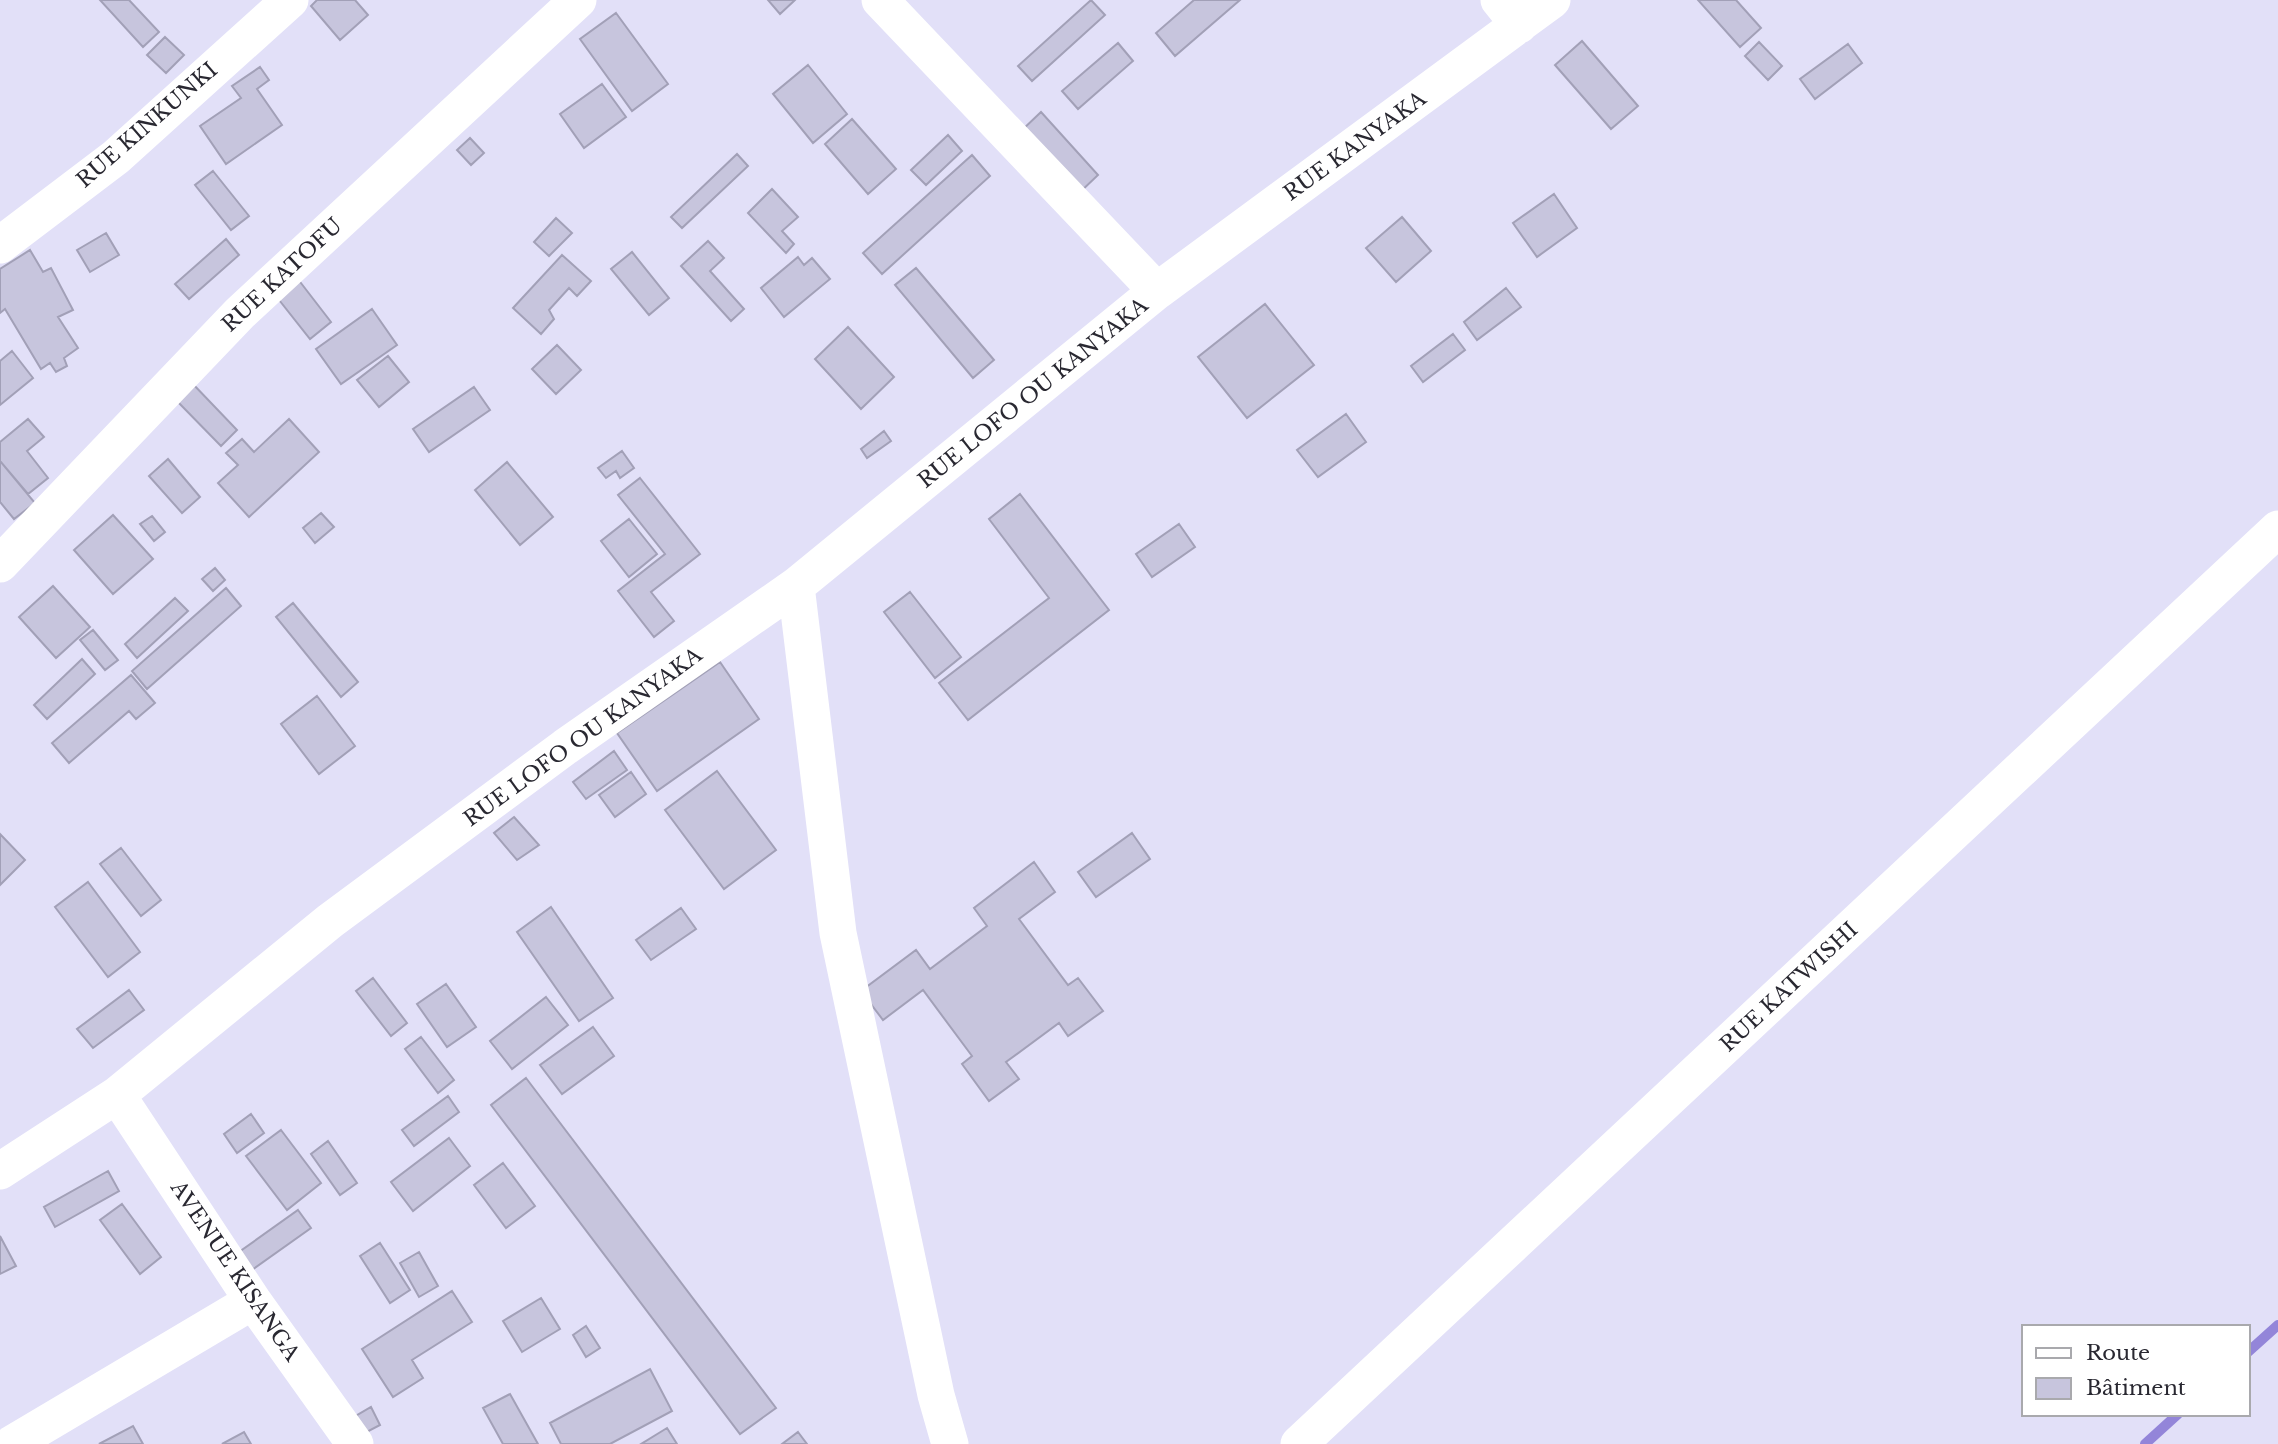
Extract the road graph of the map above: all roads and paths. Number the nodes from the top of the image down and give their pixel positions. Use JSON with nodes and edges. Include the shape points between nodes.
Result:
{"nodes":[{"id":1,"x":290,"y":0,"type":"edge"},
{"id":2,"x":578,"y":0,"type":"edge"},
{"id":3,"x":880,"y":0,"type":"edge"},
{"id":4,"x":1552,"y":0,"type":"edge"},
{"id":5,"x":1509,"y":12,"type":"edge"},
{"id":6,"x":0,"y":245,"type":"edge"},
{"id":7,"x":1157,"y":291,"type":"junction"},
{"id":8,"x":2278,"y":529,"type":"edge"},
{"id":9,"x":0,"y":564,"type":"edge"},
{"id":10,"x":796,"y":586,"type":"junction"},
{"id":11,"x":117,"y":1096,"type":"junction"},
{"id":12,"x":0,"y":1171,"type":"edge"},
{"id":13,"x":253,"y":1301,"type":"junction"},
{"id":14,"x":12,"y":1444,"type":"edge"},
{"id":15,"x":355,"y":1444,"type":"edge"},
{"id":16,"x":950,"y":1444,"type":"edge"},
{"id":17,"x":1299,"y":1444,"type":"edge"}],
"edges":[{"from":1,"to":6,"type":"street","name":"RUE KINKUNKI","via":[[116,157]]},
{"from":2,"to":9,"type":"street","name":"RUE KATOFU","via":[[240,313]]},
{"from":3,"to":7,"type":"street"},
{"from":4,"to":5,"type":"street","name":"RUE KANYAKA"},
{"from":5,"to":7,"type":"street","name":"RUE KANYAKA"},
{"from":7,"to":10,"type":"street","name":"RUE LOFO OU KANYAKA"},
{"from":8,"to":17,"type":"street","name":"RUE KATWISHI"},
{"from":10,"to":11,"type":"street","name":"RUE LOFO OU KANYAKA","via":[[565,747],[353,905]]},
{"from":10,"to":16,"type":"street","via":[[838,933]]},
{"from":11,"to":12,"type":"street","name":"RUE LOFO OU KANYAKA"},
{"from":11,"to":13,"type":"street","name":"AVENUE KISANGA"},
{"from":13,"to":14,"type":"street"},
{"from":13,"to":15,"type":"street","name":"AVENUE KISANGA"}]}
